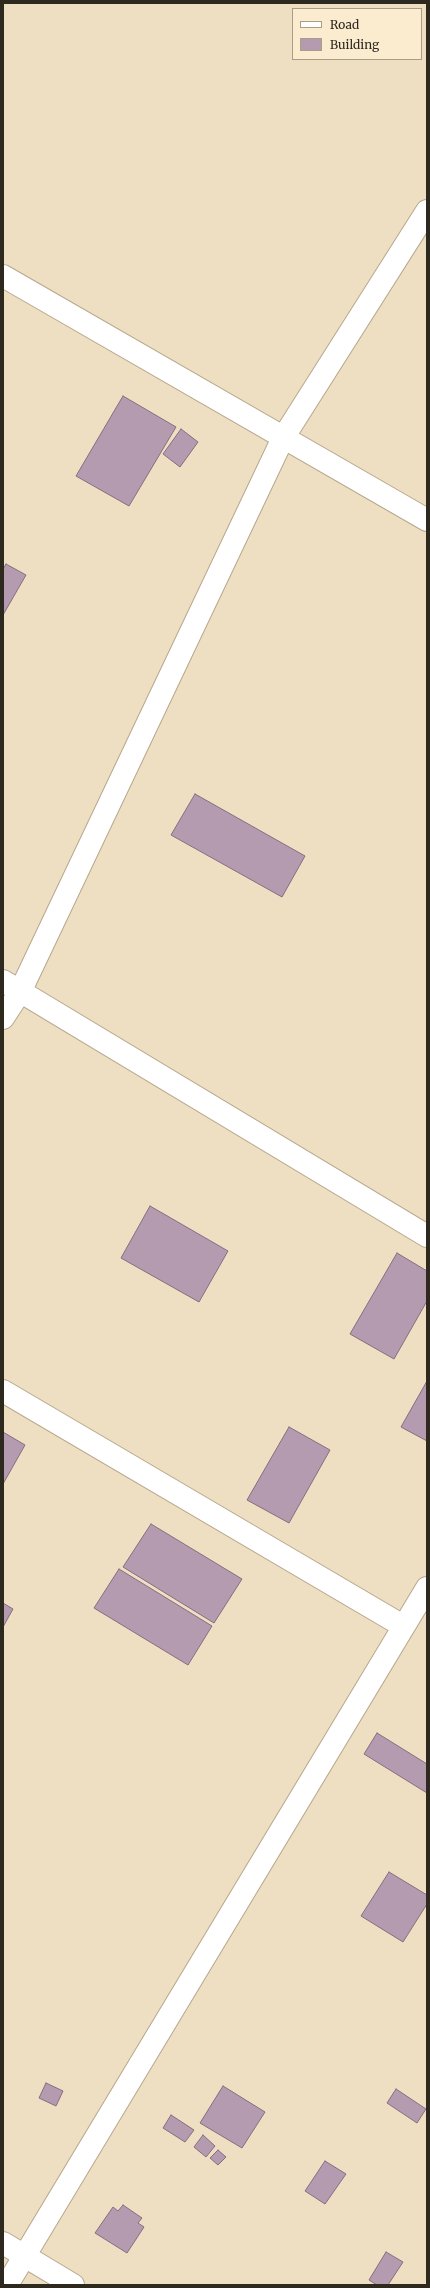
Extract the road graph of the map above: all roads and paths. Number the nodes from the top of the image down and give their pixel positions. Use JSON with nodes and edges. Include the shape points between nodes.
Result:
{"nodes":[{"id":1,"x":427,"y":211,"type":"edge"},
{"id":2,"x":3,"y":276,"type":"edge"},
{"id":3,"x":284,"y":438,"type":"junction"},
{"id":4,"x":427,"y":520,"type":"edge"},
{"id":5,"x":11,"y":986,"type":"edge"},
{"id":6,"x":3,"y":1018,"type":"edge"},
{"id":7,"x":427,"y":1236,"type":"edge"},
{"id":8,"x":3,"y":1390,"type":"edge"},
{"id":9,"x":427,"y":1588,"type":"edge"},
{"id":10,"x":403,"y":1626,"type":"junction"},
{"id":11,"x":3,"y":2243,"type":"edge"},
{"id":12,"x":24,"y":2256,"type":"junction"},
{"id":13,"x":7,"y":2285,"type":"edge"},
{"id":14,"x":73,"y":2285,"type":"edge"}],
"edges":[{"from":1,"to":3,"type":"street"},
{"from":2,"to":3,"type":"street"},
{"from":3,"to":4,"type":"street"},
{"from":3,"to":5,"type":"street"},
{"from":5,"to":6,"type":"street"},
{"from":5,"to":7,"type":"street"},
{"from":8,"to":10,"type":"street"},
{"from":9,"to":10,"type":"street"},
{"from":10,"to":12,"type":"street"},
{"from":11,"to":12,"type":"street"},
{"from":12,"to":13,"type":"street"},
{"from":12,"to":14,"type":"street"}]}
